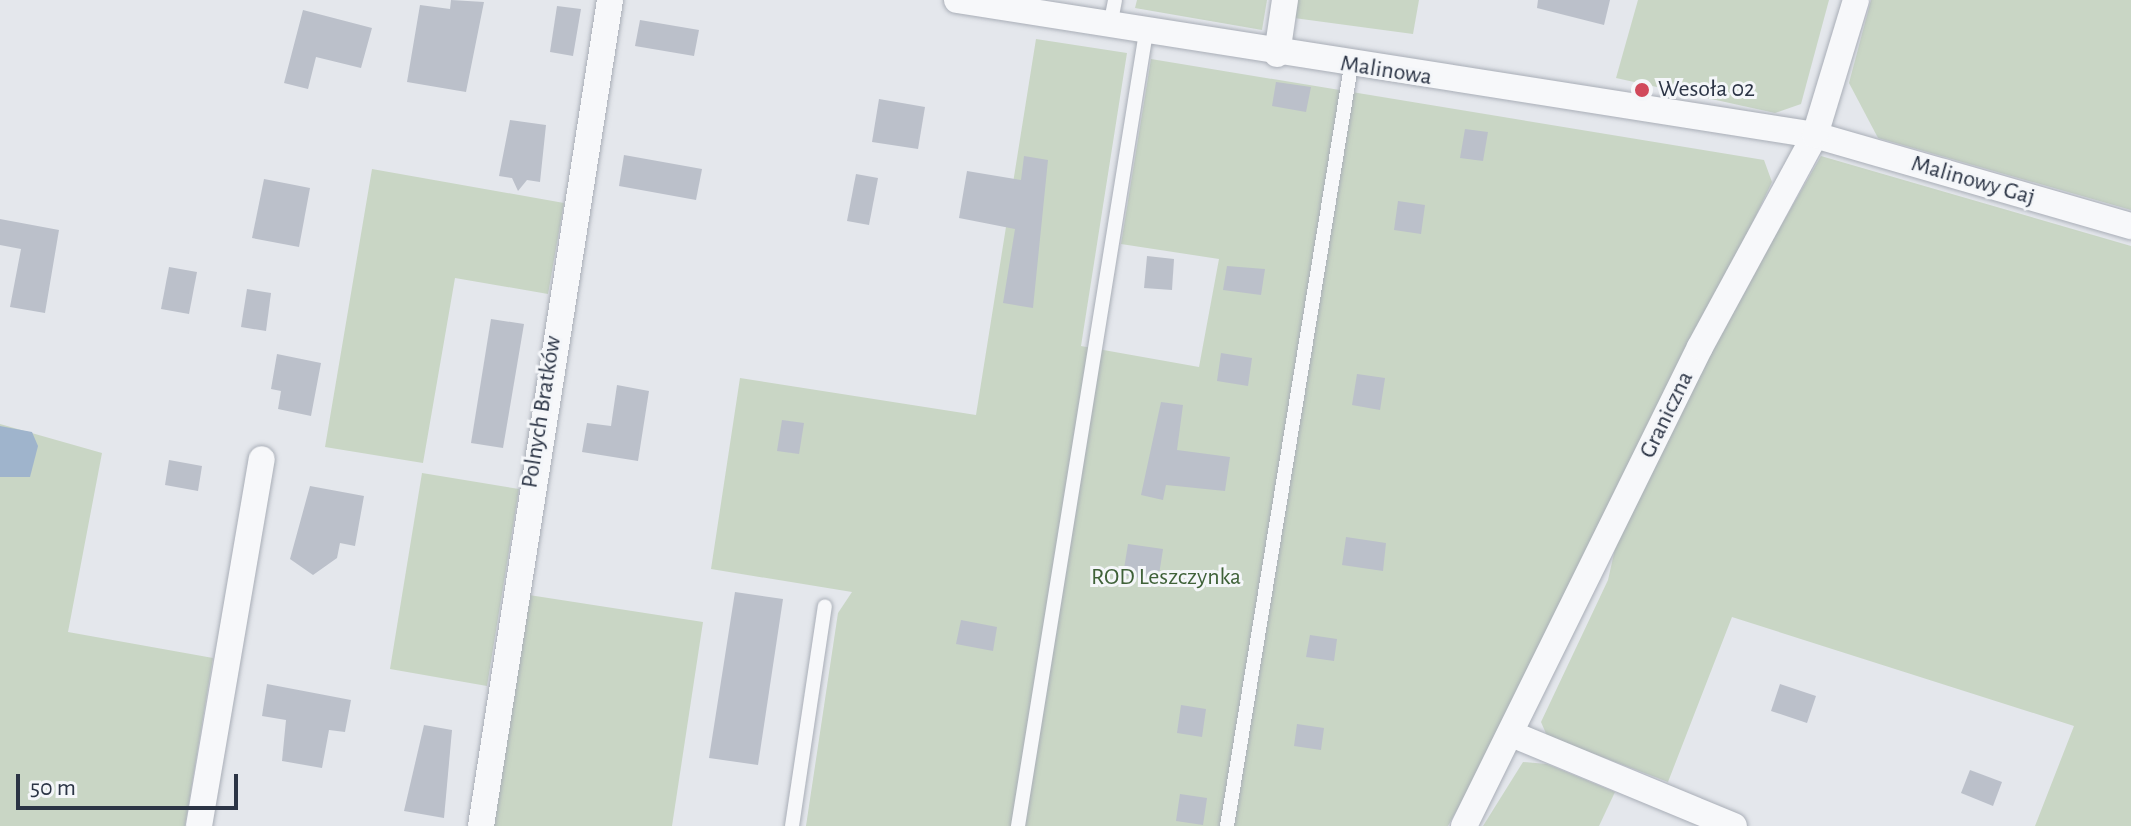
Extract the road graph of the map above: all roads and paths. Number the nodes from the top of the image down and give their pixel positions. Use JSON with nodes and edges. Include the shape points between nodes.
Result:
{"nodes":[{"id":1,"x":610,"y":0,"type":"edge"},
{"id":2,"x":957,"y":0,"type":"edge"},
{"id":3,"x":1285,"y":0,"type":"edge"},
{"id":4,"x":1856,"y":0,"type":"edge"},
{"id":5,"x":1112,"y":13,"type":"edge"},
{"id":6,"x":1146,"y":32,"type":"junction"},
{"id":7,"x":1277,"y":54,"type":"junction"},
{"id":8,"x":1351,"y":66,"type":"junction"},
{"id":9,"x":1815,"y":135,"type":"junction"},
{"id":10,"x":2131,"y":226,"type":"edge"},
{"id":11,"x":262,"y":459,"type":"dead end"},
{"id":12,"x":825,"y":606,"type":"dead end"},
{"id":13,"x":1514,"y":735,"type":"junction"},
{"id":14,"x":199,"y":826,"type":"edge"},
{"id":15,"x":481,"y":826,"type":"edge"},
{"id":16,"x":792,"y":826,"type":"edge"},
{"id":17,"x":1018,"y":826,"type":"edge"},
{"id":18,"x":1227,"y":826,"type":"edge"},
{"id":19,"x":1464,"y":826,"type":"edge"},
{"id":20,"x":1734,"y":826,"type":"edge"}],
"edges":[{"from":1,"to":15,"type":"street","name":"Polnych Bratków"},
{"from":2,"to":5,"type":"street","name":"Malinowa"},
{"from":3,"to":7,"type":"street"},
{"from":4,"to":9,"type":"street","name":"Graniczna"},
{"from":5,"to":6,"type":"street","name":"Malinowa"},
{"from":6,"to":7,"type":"street","name":"Malinowa"},
{"from":6,"to":17,"type":"lane"},
{"from":7,"to":8,"type":"street","name":"Malinowa"},
{"from":8,"to":9,"type":"street","name":"Malinowa"},
{"from":8,"to":18,"type":"lane"},
{"from":9,"to":10,"type":"street","name":"Malinowy Gaj"},
{"from":9,"to":13,"type":"street","name":"Graniczna","via":[[1700,347]]},
{"from":11,"to":14,"type":"street"},
{"from":12,"to":16,"type":"lane"},
{"from":13,"to":19,"type":"street","name":"Graniczna"},
{"from":13,"to":20,"type":"street"}]}
